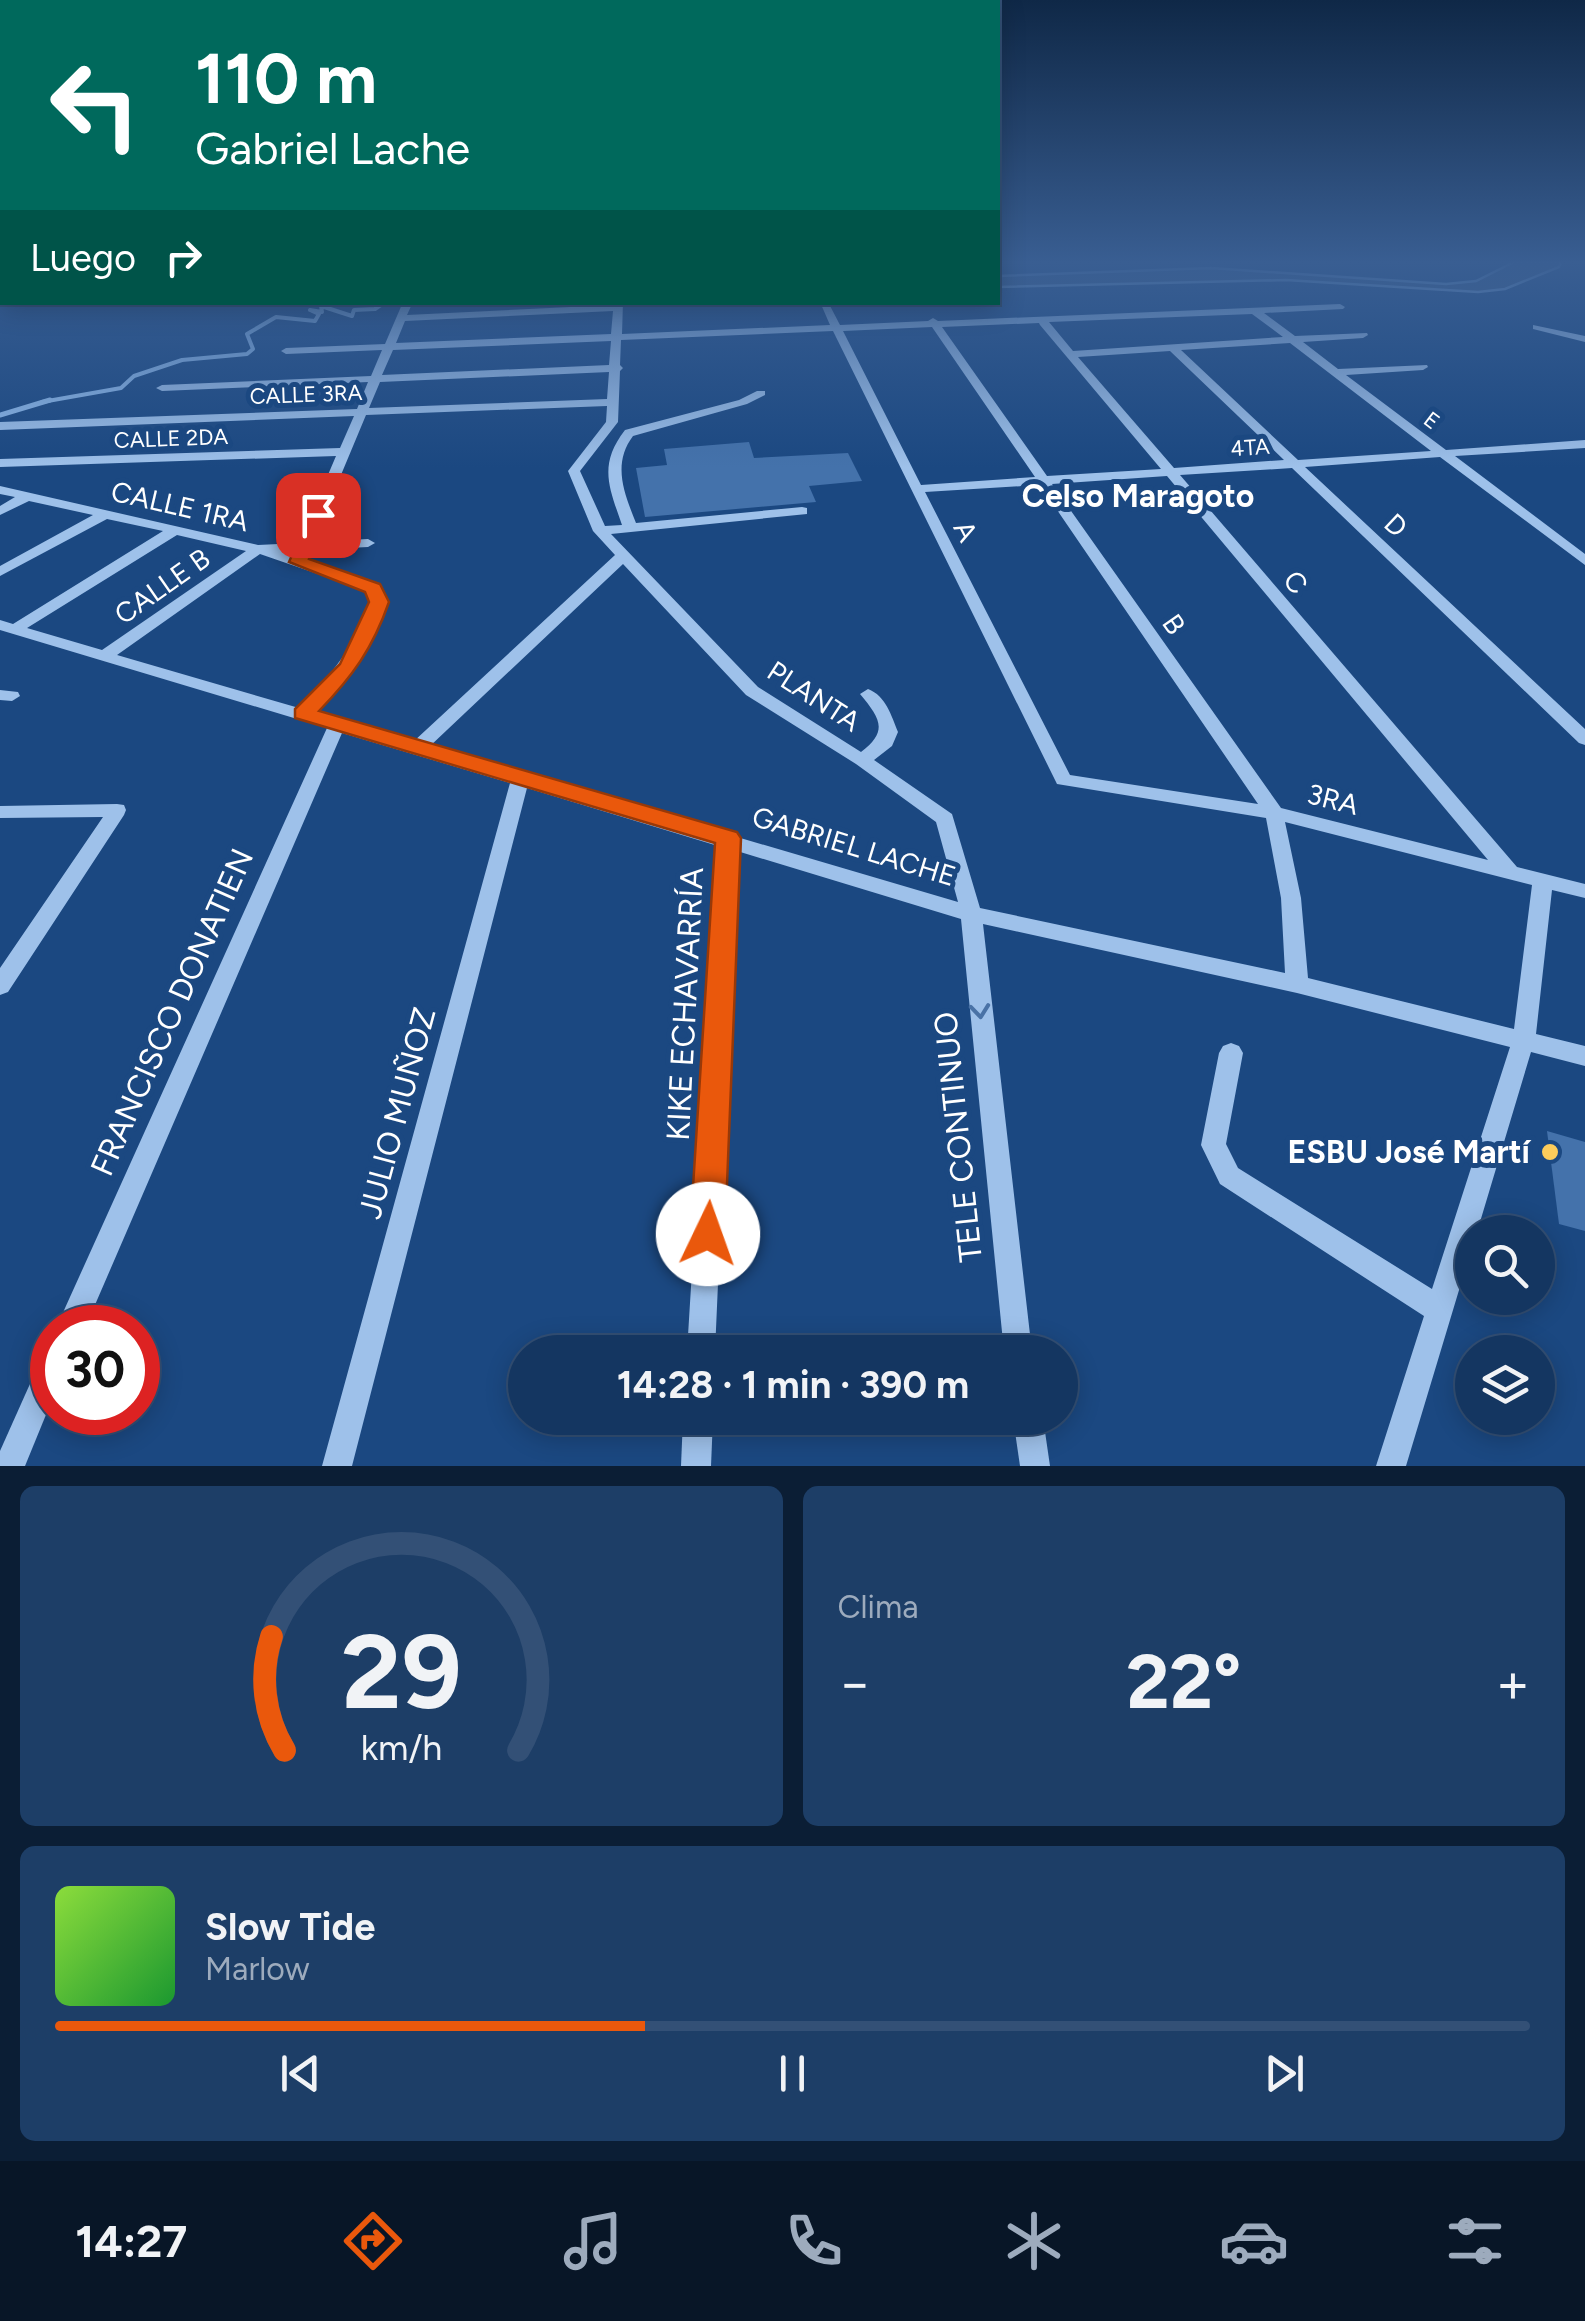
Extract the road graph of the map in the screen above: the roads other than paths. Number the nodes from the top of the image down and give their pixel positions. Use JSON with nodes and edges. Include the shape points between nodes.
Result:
{"nodes":[{"id":1,"x":395,"y":330,"type":"edge"},
{"id":2,"x":617,"y":330,"type":"edge"},
{"id":3,"x":739,"y":330,"type":"edge"},
{"id":4,"x":837,"y":330,"type":"edge"},
{"id":5,"x":940,"y":330,"type":"edge"},
{"id":6,"x":1051,"y":330,"type":"edge"},
{"id":7,"x":1280,"y":330,"type":"edge"},
{"id":8,"x":1550,"y":330,"type":"edge"},
{"id":9,"x":1363,"y":334,"type":"dead end"},
{"id":10,"x":617,"y":336,"type":"junction"},
{"id":11,"x":1585,"y":339,"type":"edge"},
{"id":12,"x":1292,"y":340,"type":"junction"},
{"id":13,"x":389,"y":346,"type":"junction"},
{"id":14,"x":1173,"y":348,"type":"junction"},
{"id":15,"x":286,"y":351,"type":"dead end"},
{"id":16,"x":1071,"y":354,"type":"junction"},
{"id":17,"x":1423,"y":367,"type":"dead end"},
{"id":18,"x":618,"y":368,"type":"junction"},
{"id":19,"x":1335,"y":372,"type":"junction"},
{"id":20,"x":375,"y":378,"type":"junction"},
{"id":21,"x":162,"y":388,"type":"dead end"},
{"id":22,"x":761,"y":393,"type":"dead end"},
{"id":23,"x":614,"y":402,"type":"junction"},
{"id":24,"x":361,"y":412,"type":"junction"},
{"id":25,"x":0,"y":426,"type":"edge"},
{"id":26,"x":1585,"y":444,"type":"edge"},
{"id":27,"x":344,"y":452,"type":"junction"},
{"id":28,"x":1442,"y":453,"type":"junction"},
{"id":29,"x":0,"y":463,"type":"edge"},
{"id":30,"x":1295,"y":463,"type":"junction"},
{"id":31,"x":1171,"y":472,"type":"junction"},
{"id":32,"x":1045,"y":482,"type":"junction"},
{"id":33,"x":917,"y":489,"type":"junction"},
{"id":34,"x":0,"y":490,"type":"edge"},
{"id":35,"x":27,"y":496,"type":"junction"},
{"id":36,"x":0,"y":511,"type":"edge"},
{"id":37,"x":802,"y":511,"type":"dead end"},
{"id":38,"x":104,"y":515,"type":"junction"},
{"id":39,"x":630,"y":527,"type":"junction"},
{"id":40,"x":175,"y":530,"type":"junction"},
{"id":41,"x":600,"y":531,"type":"junction"},
{"id":42,"x":368,"y":543,"type":"dead end"},
{"id":43,"x":258,"y":550,"type":"junction"},
{"id":44,"x":301,"y":554,"type":"junction"},
{"id":45,"x":623,"y":556,"type":"junction"},
{"id":46,"x":1585,"y":561,"type":"edge"},
{"id":47,"x":0,"y":572,"type":"edge"},
{"id":48,"x":7,"y":627,"type":"edge"},
{"id":49,"x":103,"y":657,"type":"junction"},
{"id":50,"x":868,"y":694,"type":"dead end"},
{"id":51,"x":303,"y":714,"type":"junction"},
{"id":52,"x":337,"y":725,"type":"junction"},
{"id":53,"x":1585,"y":738,"type":"edge"},
{"id":54,"x":419,"y":746,"type":"junction"},
{"id":55,"x":862,"y":760,"type":"junction"},
{"id":56,"x":520,"y":776,"type":"junction"},
{"id":57,"x":1063,"y":780,"type":"joint"},
{"id":58,"x":0,"y":812,"type":"edge"},
{"id":59,"x":1274,"y":813,"type":"junction"},
{"id":60,"x":728,"y":838,"type":"junction"},
{"id":61,"x":1511,"y":873,"type":"junction"},
{"id":62,"x":1543,"y":881,"type":"junction"},
{"id":63,"x":1585,"y":891,"type":"edge"},
{"id":64,"x":970,"y":914,"type":"junction"},
{"id":65,"x":1296,"y":984,"type":"junction"},
{"id":66,"x":0,"y":986,"type":"edge"},
{"id":67,"x":1524,"y":1038,"type":"junction"},
{"id":68,"x":1231,"y":1053,"type":"dead end"},
{"id":69,"x":1585,"y":1056,"type":"edge"},
{"id":70,"x":80,"y":1305,"type":"edge"},
{"id":71,"x":1438,"y":1309,"type":"junction"},
{"id":72,"x":703,"y":1335,"type":"edge"},
{"id":73,"x":1016,"y":1335,"type":"edge"},
{"id":74,"x":30,"y":1418,"type":"edge"},
{"id":75,"x":697,"y":1435,"type":"edge"},
{"id":76,"x":1030,"y":1435,"type":"edge"},
{"id":77,"x":9,"y":1466,"type":"edge"},
{"id":78,"x":336,"y":1466,"type":"edge"},
{"id":79,"x":696,"y":1466,"type":"edge"},
{"id":80,"x":1035,"y":1466,"type":"edge"},
{"id":81,"x":1391,"y":1466,"type":"edge"}],
"edges":[{"from":1,"to":13,"type":"street"},
{"from":2,"to":10,"type":"street"},
{"from":3,"to":10,"type":"street"},
{"from":4,"to":33,"type":"street","name":"A"},
{"from":5,"to":32,"type":"street","name":"B"},
{"from":6,"to":16,"type":"street","name":"C"},
{"from":7,"to":12,"type":"street","name":"E"},
{"from":8,"to":11,"type":"street"},
{"from":9,"to":12,"type":"street"},
{"from":10,"to":13,"type":"street"},
{"from":10,"to":18,"type":"street"},
{"from":12,"to":14,"type":"street"},
{"from":12,"to":19,"type":"street","name":"E"},
{"from":13,"to":15,"type":"street"},
{"from":13,"to":20,"type":"street"},
{"from":14,"to":16,"type":"street"},
{"from":14,"to":30,"type":"street","name":"D"},
{"from":16,"to":31,"type":"street","name":"C"},
{"from":17,"to":19,"type":"street"},
{"from":18,"to":20,"type":"street"},
{"from":18,"to":23,"type":"street"},
{"from":19,"to":28,"type":"street","name":"E"},
{"from":20,"to":21,"type":"street"},
{"from":20,"to":24,"type":"street"},
{"from":22,"to":39,"type":"street","via":[[629,433],[611,473]]},
{"from":23,"to":24,"type":"street","name":"CALLE 3RA"},
{"from":23,"to":41,"type":"street","via":[[612,422],[574,471]]},
{"from":24,"to":25,"type":"street","name":"CALLE 3RA"},
{"from":24,"to":27,"type":"street"},
{"from":26,"to":28,"type":"street","name":"4TA"},
{"from":27,"to":29,"type":"street","name":"CALLE 2DA"},
{"from":27,"to":44,"type":"street"},
{"from":28,"to":30,"type":"street","name":"4TA"},
{"from":28,"to":46,"type":"street","name":"E"},
{"from":30,"to":31,"type":"street","name":"4TA"},
{"from":30,"to":53,"type":"street","name":"D"},
{"from":31,"to":32,"type":"street","name":"4TA"},
{"from":31,"to":61,"type":"street","name":"C"},
{"from":32,"to":33,"type":"street","name":"4TA"},
{"from":32,"to":59,"type":"street","name":"B"},
{"from":33,"to":57,"type":"street","name":"A"},
{"from":34,"to":35,"type":"street","name":"CALLE 1RA"},
{"from":35,"to":36,"type":"street"},
{"from":35,"to":38,"type":"street","name":"CALLE 1RA"},
{"from":37,"to":39,"type":"street"},
{"from":38,"to":40,"type":"street","name":"CALLE 1RA"},
{"from":38,"to":47,"type":"street"},
{"from":39,"to":41,"type":"street"},
{"from":40,"to":43,"type":"street","name":"CALLE 1RA"},
{"from":40,"to":48,"type":"street"},
{"from":41,"to":45,"type":"street","name":"PLANTA"},
{"from":42,"to":44,"type":"street","name":"CALLE B"},
{"from":43,"to":44,"type":"street","name":"CALLE B"},
{"from":43,"to":49,"type":"street","name":"CALLE B"},
{"from":44,"to":51,"type":"street","via":[[373,588],[379,602],[348,668]]},
{"from":45,"to":54,"type":"street"},
{"from":45,"to":55,"type":"street","name":"PLANTA","via":[[752,690]]},
{"from":48,"to":49,"type":"street","name":"GABRIEL LACHE"},
{"from":49,"to":51,"type":"street","name":"GABRIEL LACHE"},
{"from":50,"to":55,"type":"street","via":[[890,732]]},
{"from":51,"to":52,"type":"street","name":"GABRIEL LACHE"},
{"from":52,"to":54,"type":"street","name":"GABRIEL LACHE"},
{"from":52,"to":70,"type":"street","name":"FRANCISCO DONATIEN"},
{"from":54,"to":56,"type":"street","name":"GABRIEL LACHE"},
{"from":55,"to":64,"type":"street","name":"PLANTA","via":[[944,819]]},
{"from":56,"to":60,"type":"street","name":"GABRIEL LACHE"},
{"from":56,"to":78,"type":"street","name":"JULIO MUÑOZ"},
{"from":57,"to":59,"type":"street","name":"3RA"},
{"from":58,"to":66,"type":"street","via":[[117,810]]},
{"from":59,"to":61,"type":"street","name":"3RA"},
{"from":59,"to":65,"type":"street","name":"B","via":[[1292,898]]},
{"from":60,"to":64,"type":"street","name":"GABRIEL LACHE"},
{"from":60,"to":72,"type":"street","name":"KIKE ECHAVARRÍA"},
{"from":61,"to":62,"type":"street","name":"3RA"},
{"from":62,"to":63,"type":"street","name":"3RA"},
{"from":62,"to":67,"type":"street"},
{"from":64,"to":65,"type":"street","name":"GABRIEL LACHE"},
{"from":64,"to":73,"type":"street","name":"TELE CONTINUO","one_way":true},
{"from":65,"to":67,"type":"street","name":"GABRIEL LACHE"},
{"from":67,"to":69,"type":"street","name":"GABRIEL LACHE"},
{"from":67,"to":71,"type":"street"},
{"from":68,"to":71,"type":"street","via":[[1213,1146],[1229,1176]]},
{"from":71,"to":81,"type":"street"},
{"from":74,"to":77,"type":"street"},
{"from":75,"to":79,"type":"street"},
{"from":76,"to":80,"type":"street"}]}
